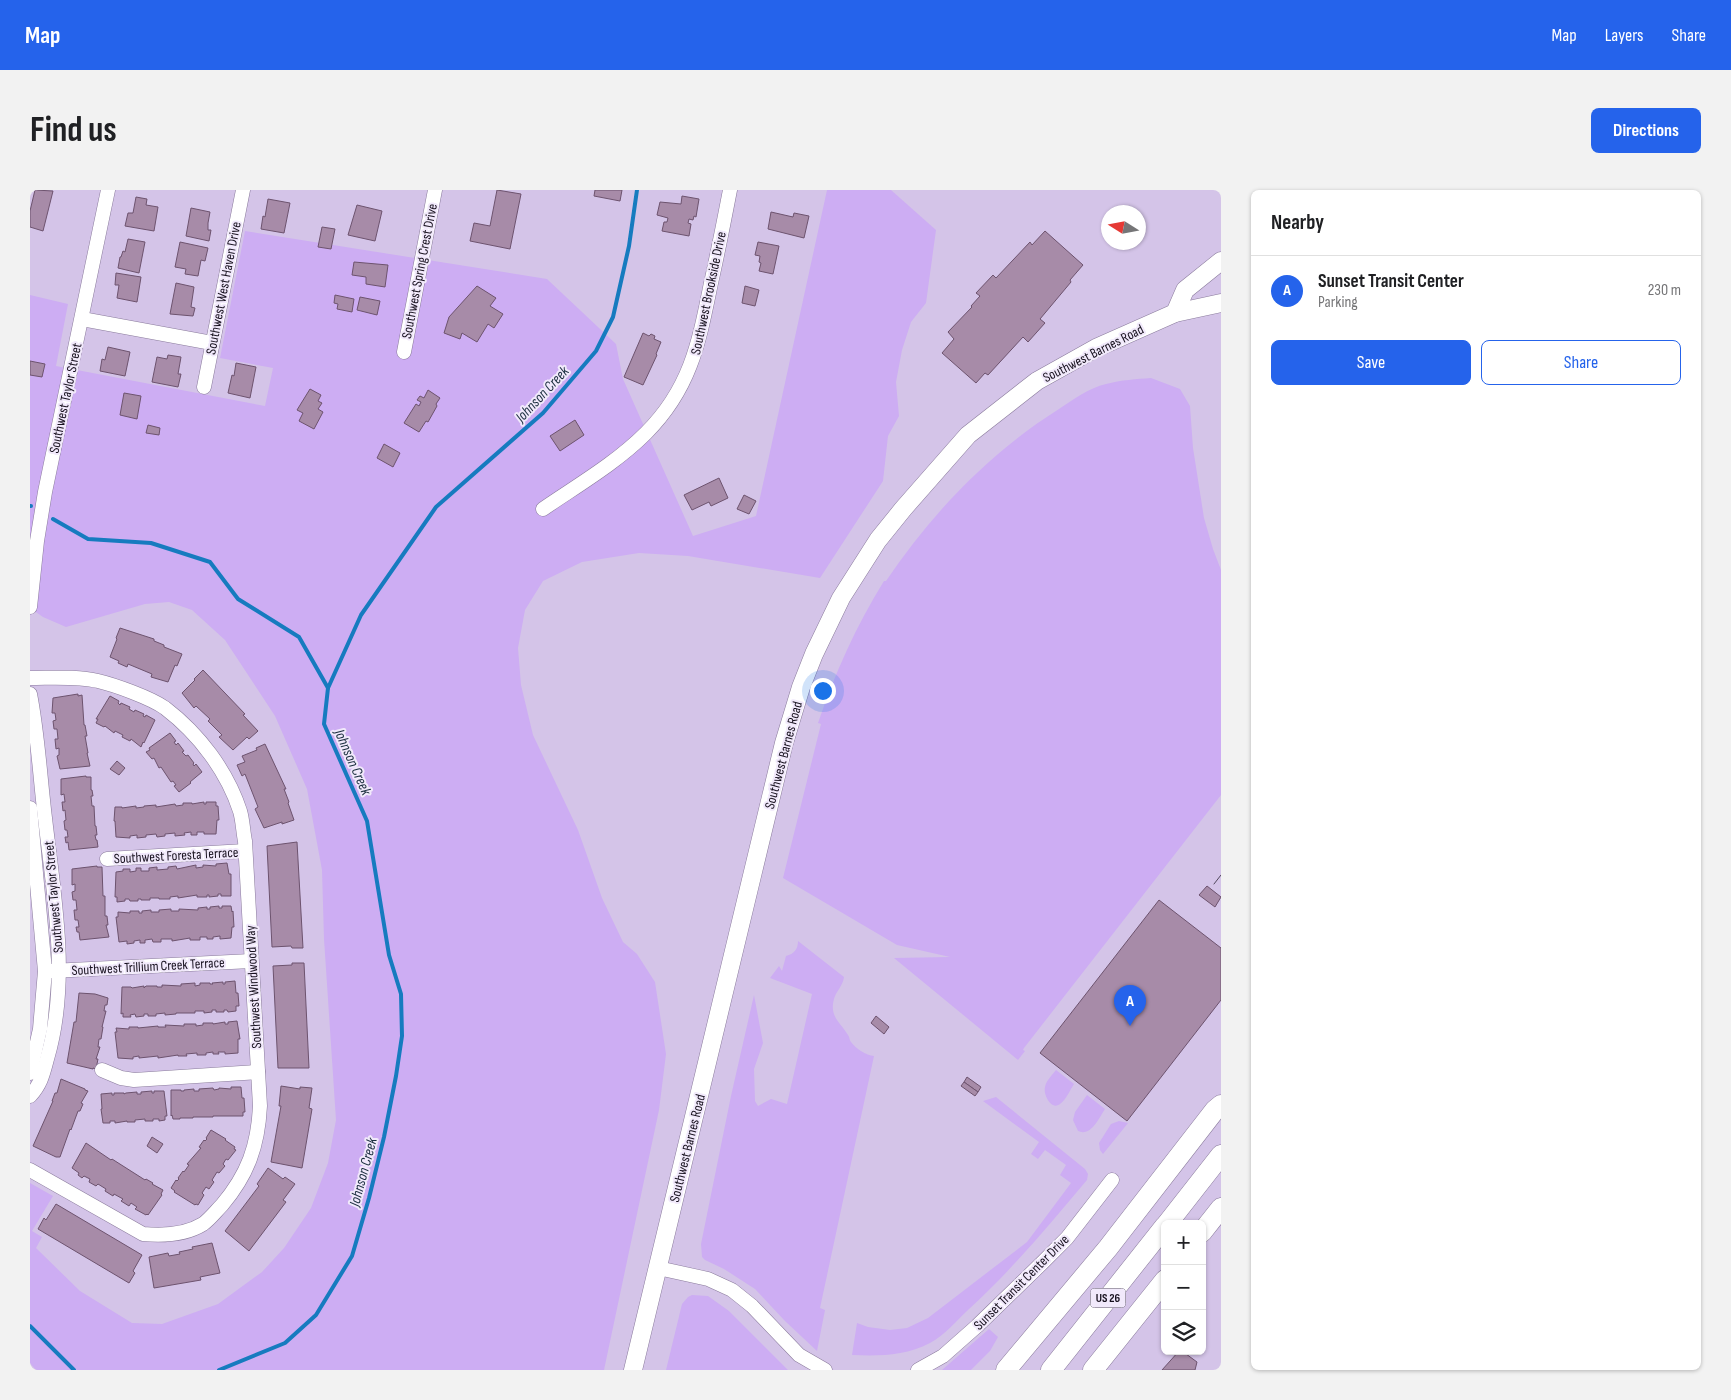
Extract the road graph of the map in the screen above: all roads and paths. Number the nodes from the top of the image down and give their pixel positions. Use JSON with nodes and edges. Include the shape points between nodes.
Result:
{"nodes":[{"id":1,"x":108,"y":190,"type":"edge"},
{"id":2,"x":243,"y":190,"type":"edge"},
{"id":3,"x":435,"y":190,"type":"edge"},
{"id":4,"x":730,"y":190,"type":"edge"},
{"id":5,"x":1221,"y":261,"type":"edge"},
{"id":6,"x":1221,"y":303,"type":"edge"},
{"id":7,"x":1175,"y":314,"type":"junction"},
{"id":8,"x":82,"y":319,"type":"junction"},
{"id":9,"x":212,"y":343,"type":"junction"},
{"id":10,"x":404,"y":352,"type":"dead end"},
{"id":11,"x":204,"y":387,"type":"dead end"},
{"id":12,"x":543,"y":509,"type":"dead end"},
{"id":13,"x":30,"y":607,"type":"edge"},
{"id":14,"x":30,"y":678,"type":"edge"},
{"id":15,"x":30,"y":694,"type":"edge"},
{"id":16,"x":30,"y":808,"type":"edge"},
{"id":17,"x":246,"y":852,"type":"junction"},
{"id":18,"x":107,"y":859,"type":"dead end"},
{"id":19,"x":251,"y":961,"type":"junction"},
{"id":20,"x":52,"y":971,"type":"junction"},
{"id":21,"x":102,"y":1070,"type":"dead end"},
{"id":22,"x":258,"y":1072,"type":"junction"},
{"id":23,"x":30,"y":1073,"type":"edge"},
{"id":24,"x":1221,"y":1088,"type":"edge"},
{"id":25,"x":30,"y":1096,"type":"edge"},
{"id":26,"x":1218,"y":1108,"type":"edge"},
{"id":27,"x":1221,"y":1155,"type":"edge"},
{"id":28,"x":30,"y":1170,"type":"edge"},
{"id":29,"x":1112,"y":1180,"type":"dead end"},
{"id":30,"x":1221,"y":1208,"type":"edge"},
{"id":31,"x":1170,"y":1220,"type":"edge"},
{"id":32,"x":1206,"y":1227,"type":"edge"},
{"id":33,"x":1161,"y":1231,"type":"edge"},
{"id":34,"x":658,"y":1268,"type":"junction"},
{"id":35,"x":1161,"y":1285,"type":"edge"},
{"id":36,"x":633,"y":1370,"type":"edge"},
{"id":37,"x":825,"y":1370,"type":"edge"},
{"id":38,"x":918,"y":1370,"type":"edge"},
{"id":39,"x":1006,"y":1370,"type":"edge"},
{"id":40,"x":1051,"y":1370,"type":"edge"},
{"id":41,"x":1093,"y":1370,"type":"edge"}],
"edges":[{"from":1,"to":8,"type":"street","name":"Southwest Taylor Street"},
{"from":2,"to":9,"type":"street","name":"Southwest West Haven Drive"},
{"from":3,"to":10,"type":"street","name":"Southwest Spring Crest Drive"},
{"from":4,"to":12,"type":"street","name":"Southwest Brookside Drive","via":[[700,340],[679,390],[663,414],[635,443]]},
{"from":5,"to":7,"type":"main road","via":[[1185,290]]},
{"from":6,"to":7,"type":"main road","name":"Southwest Barnes Road"},
{"from":7,"to":34,"type":"main road","name":"Southwest Barnes Road","via":[[1096,348],[1037,381],[968,435],[878,540],[841,598],[804,678],[784,743]]},
{"from":8,"to":9,"type":"street"},
{"from":8,"to":13,"type":"street","name":"Southwest Taylor Street","via":[[37,541]]},
{"from":9,"to":11,"type":"street","name":"Southwest West Haven Drive"},
{"from":14,"to":17,"type":"street","name":"Southwest Windwood Way","via":[[85,678],[118,686],[163,707],[212,755],[240,812]]},
{"from":15,"to":20,"type":"street","name":"Southwest Taylor Street","via":[[57,926]]},
{"from":16,"to":20,"type":"street","name":"Southwest Taylor Street"},
{"from":17,"to":18,"type":"street","name":"Southwest Foresta Terrace"},
{"from":17,"to":19,"type":"street","name":"Southwest Windwood Way"},
{"from":19,"to":20,"type":"street","name":"Southwest Trillium Creek Terrace"},
{"from":19,"to":22,"type":"street","name":"Southwest Windwood Way"},
{"from":20,"to":23,"type":"street","name":"Southwest Taylor Street"},
{"from":20,"to":25,"type":"street","name":"Southwest Taylor Street","via":[[56,1015],[50,1051],[39,1087]]},
{"from":21,"to":22,"type":"street","via":[[134,1080]]},
{"from":22,"to":28,"type":"street","name":"Southwest Windwood Way","via":[[259,1129],[254,1151],[235,1189],[204,1223],[190,1230],[159,1236],[143,1234]]},
{"from":24,"to":26,"type":"highway","via":[[1217,1094]]},
{"from":26,"to":39,"type":"highway","via":[[1108,1248]]},
{"from":27,"to":31,"type":"highway","number":"US 26"},
{"from":29,"to":38,"type":"street","name":"Sunset Transit Center Drive","via":[[1067,1238],[978,1326],[943,1356]]},
{"from":30,"to":32,"type":"highway"},
{"from":33,"to":40,"type":"highway","number":"US 26"},
{"from":34,"to":36,"type":"main road","name":"Southwest Barnes Road"},
{"from":34,"to":37,"type":"street","via":[[708,1279],[732,1290],[799,1355]]},
{"from":35,"to":41,"type":"highway","number":"US 26"}]}
